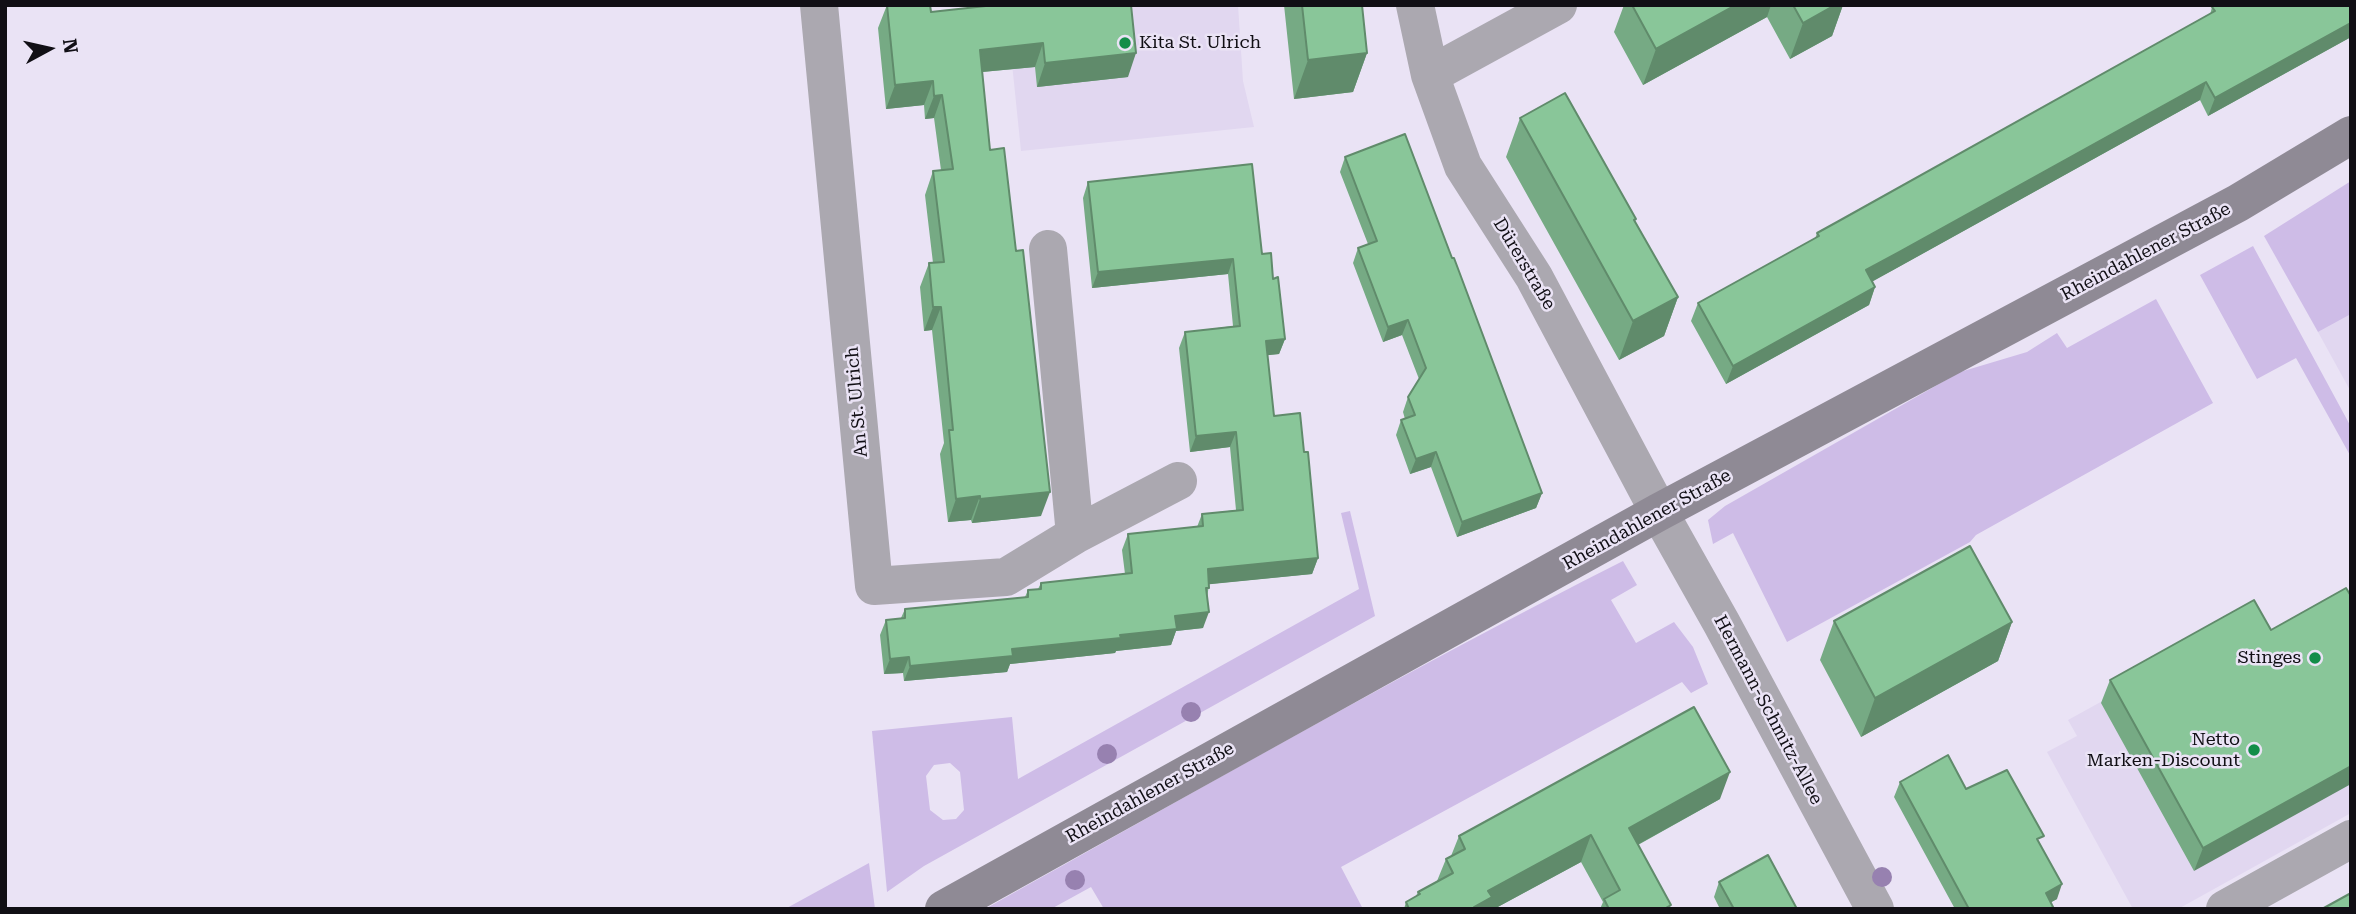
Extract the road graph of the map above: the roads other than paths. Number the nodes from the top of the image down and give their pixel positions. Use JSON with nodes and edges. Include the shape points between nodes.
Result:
{"nodes":[{"id":1,"x":820,"y":5,"type":"edge"},
{"id":2,"x":1415,"y":5,"type":"edge"},
{"id":3,"x":1558,"y":5,"type":"edge"},
{"id":4,"x":1430,"y":75,"type":"junction"},
{"id":5,"x":2351,"y":135,"type":"edge"},
{"id":6,"x":1048,"y":249,"type":"dead end"},
{"id":7,"x":1178,"y":481,"type":"dead end"},
{"id":8,"x":1659,"y":512,"type":"junction"},
{"id":9,"x":1075,"y":535,"type":"junction"},
{"id":10,"x":2351,"y":839,"type":"edge"},
{"id":11,"x":944,"y":909,"type":"edge"},
{"id":12,"x":1875,"y":909,"type":"edge"},
{"id":13,"x":2225,"y":909,"type":"edge"}],
"edges":[{"from":1,"to":9,"type":"street","name":"An St. Ulrich","via":[[874,586],[1006,577]]},
{"from":2,"to":4,"type":"street","name":"Dürerstraße"},
{"from":3,"to":4,"type":"street"},
{"from":4,"to":8,"type":"street","name":"Dürerstraße","via":[[1463,166],[1534,277]]},
{"from":5,"to":8,"type":"main road","name":"Rheindahlener Straße","via":[[2238,203]]},
{"from":6,"to":9,"type":"street"},
{"from":7,"to":9,"type":"street","name":"An St. Ulrich"},
{"from":8,"to":11,"type":"main road","name":"Rheindahlener Straße"},
{"from":8,"to":12,"type":"street","name":"Hermann-Schmitz-Allee"},
{"from":10,"to":13,"type":"street"}]}
